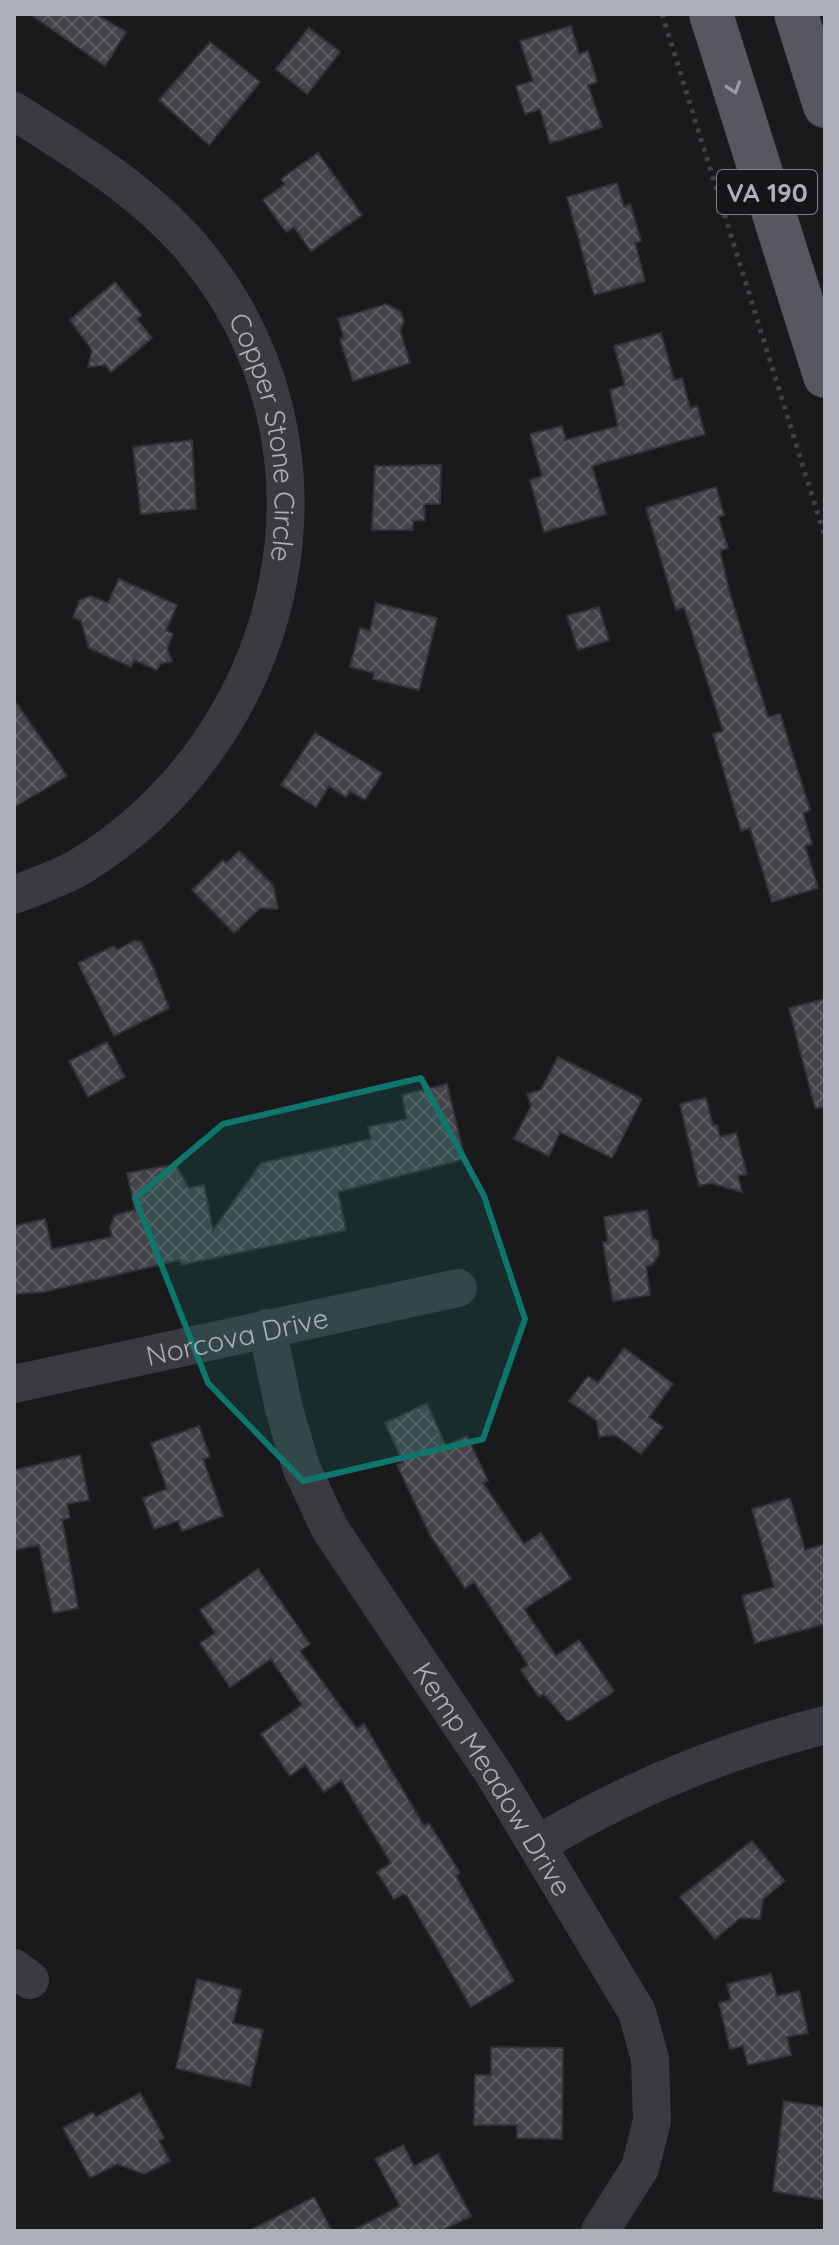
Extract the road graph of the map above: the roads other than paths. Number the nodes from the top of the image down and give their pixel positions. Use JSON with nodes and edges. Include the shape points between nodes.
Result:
{"nodes":[{"id":1,"x":711,"y":14,"type":"edge"},
{"id":2,"x":796,"y":14,"type":"edge"},
{"id":3,"x":825,"y":106,"type":"edge"},
{"id":4,"x":14,"y":111,"type":"edge"},
{"id":5,"x":825,"y":376,"type":"edge"},
{"id":6,"x":14,"y":895,"type":"edge"},
{"id":7,"x":458,"y":1288,"type":"dead end"},
{"id":8,"x":267,"y":1328,"type":"junction"},
{"id":9,"x":14,"y":1384,"type":"edge"},
{"id":10,"x":825,"y":1725,"type":"edge"},
{"id":11,"x":537,"y":1845,"type":"junction"},
{"id":12,"x":600,"y":2231,"type":"edge"}],
"edges":[{"from":1,"to":5,"type":"main road","number":"VA 190","one_way":true},
{"from":2,"to":3,"type":"main road"},
{"from":4,"to":6,"type":"street","name":"Copper Stone Circle","via":[[152,206],[192,249],[235,311],[267,383],[282,451],[285,510],[273,610],[260,652],[222,728],[139,824],[79,867]]},
{"from":7,"to":8,"type":"street","name":"Norcova Drive"},
{"from":8,"to":9,"type":"street","name":"Norcova Drive"},
{"from":8,"to":11,"type":"street","name":"Kemp Meadow Drive","via":[[301,1467],[330,1529]]},
{"from":10,"to":11,"type":"street","via":[[750,1745],[666,1777]]},
{"from":11,"to":12,"type":"street","name":"Kemp Meadow Drive","via":[[637,2012],[650,2059],[652,2121],[640,2168]]}]}
